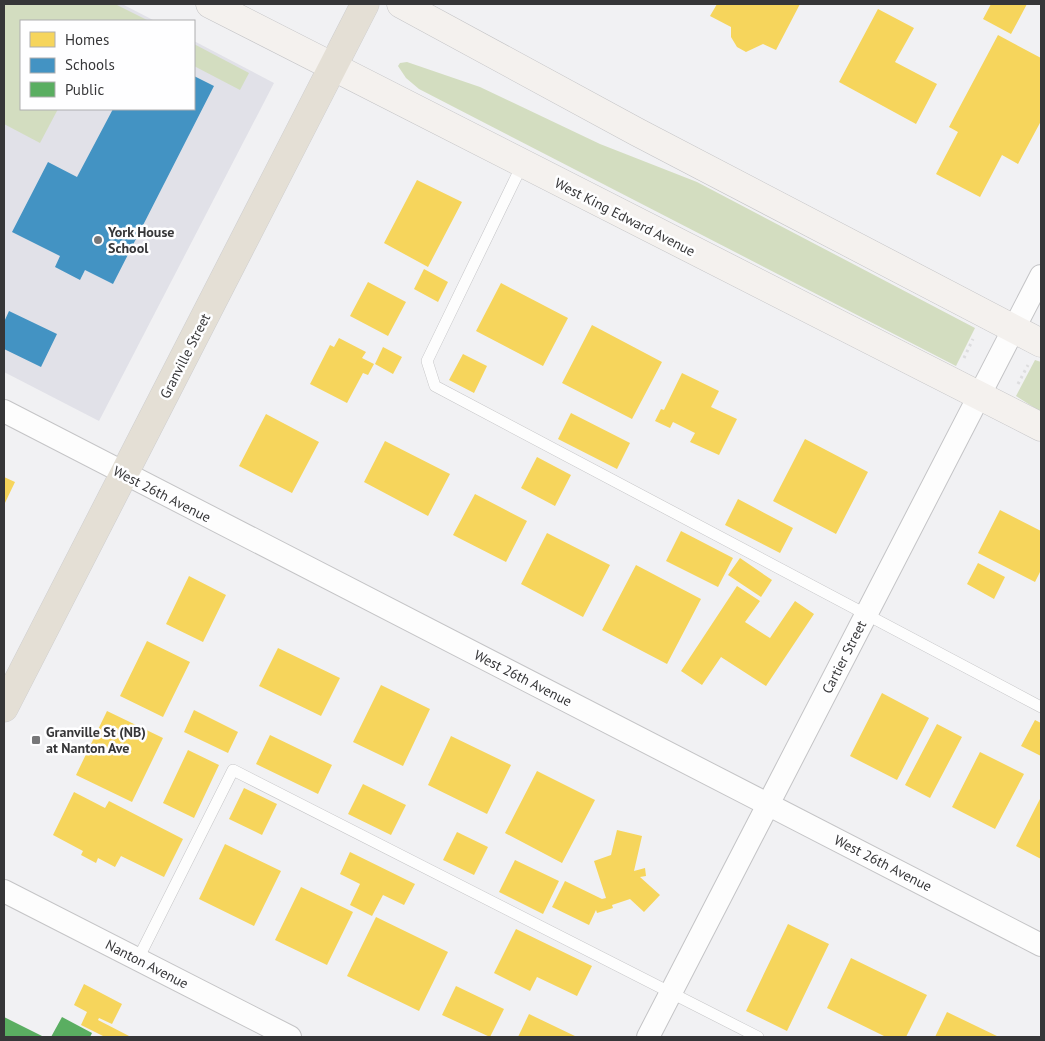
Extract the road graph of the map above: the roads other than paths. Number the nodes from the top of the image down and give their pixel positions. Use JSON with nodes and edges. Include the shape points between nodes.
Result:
{"nodes":[{"id":1,"x":210,"y":4,"type":"edge"},
{"id":2,"x":366,"y":4,"type":"edge"},
{"id":3,"x":402,"y":4,"type":"edge"},
{"id":4,"x":333,"y":68,"type":"junction"},
{"id":5,"x":522,"y":165,"type":"junction"},
{"id":6,"x":1041,"y":276,"type":"edge"},
{"id":7,"x":1014,"y":329,"type":"junction"},
{"id":8,"x":1036,"y":352,"type":"edge"},
{"id":9,"x":979,"y":395,"type":"junction"},
{"id":10,"x":4,"y":411,"type":"edge"},
{"id":11,"x":1041,"y":427,"type":"edge"},
{"id":12,"x":124,"y":474,"type":"junction"},
{"id":13,"x":866,"y":615,"type":"junction"},
{"id":14,"x":1041,"y":707,"type":"edge"},
{"id":15,"x":4,"y":708,"type":"edge"},
{"id":16,"x":769,"y":804,"type":"junction"},
{"id":17,"x":4,"y":891,"type":"edge"},
{"id":18,"x":1041,"y":945,"type":"edge"},
{"id":19,"x":138,"y":959,"type":"junction"},
{"id":20,"x":671,"y":992,"type":"junction"},
{"id":21,"x":290,"y":1037,"type":"edge"},
{"id":22,"x":648,"y":1037,"type":"edge"},
{"id":23,"x":758,"y":1037,"type":"edge"}],
"edges":[{"from":1,"to":4,"type":"main road","name":"West King Edward Avenue"},
{"from":2,"to":4,"type":"highway","name":"Granville Street"},
{"from":3,"to":7,"type":"main road","via":[[637,132]]},
{"from":4,"to":5,"type":"main road","name":"West King Edward Avenue"},
{"from":4,"to":12,"type":"highway","name":"Granville Street"},
{"from":5,"to":9,"type":"main road","name":"West King Edward Avenue"},
{"from":5,"to":13,"type":"lane","via":[[427,361],[435,386]]},
{"from":6,"to":7,"type":"street","name":"Cartier Street"},
{"from":7,"to":8,"type":"main road"},
{"from":7,"to":9,"type":"street","name":"Cartier Street"},
{"from":9,"to":11,"type":"main road","name":"West King Edward Avenue"},
{"from":9,"to":13,"type":"street","name":"Cartier Street"},
{"from":10,"to":12,"type":"street","name":"West 26th Avenue"},
{"from":12,"to":15,"type":"highway","name":"Granville Street"},
{"from":12,"to":16,"type":"street","name":"West 26th Avenue"},
{"from":13,"to":14,"type":"lane"},
{"from":13,"to":16,"type":"street","name":"Cartier Street"},
{"from":16,"to":18,"type":"street","name":"West 26th Avenue"},
{"from":16,"to":20,"type":"street","name":"Cartier Street"},
{"from":17,"to":19,"type":"street","name":"Nanton Avenue"},
{"from":19,"to":20,"type":"lane","via":[[233,770]]},
{"from":19,"to":21,"type":"street","name":"Nanton Avenue"},
{"from":20,"to":22,"type":"street","name":"Cartier Street"},
{"from":20,"to":23,"type":"lane"}]}
